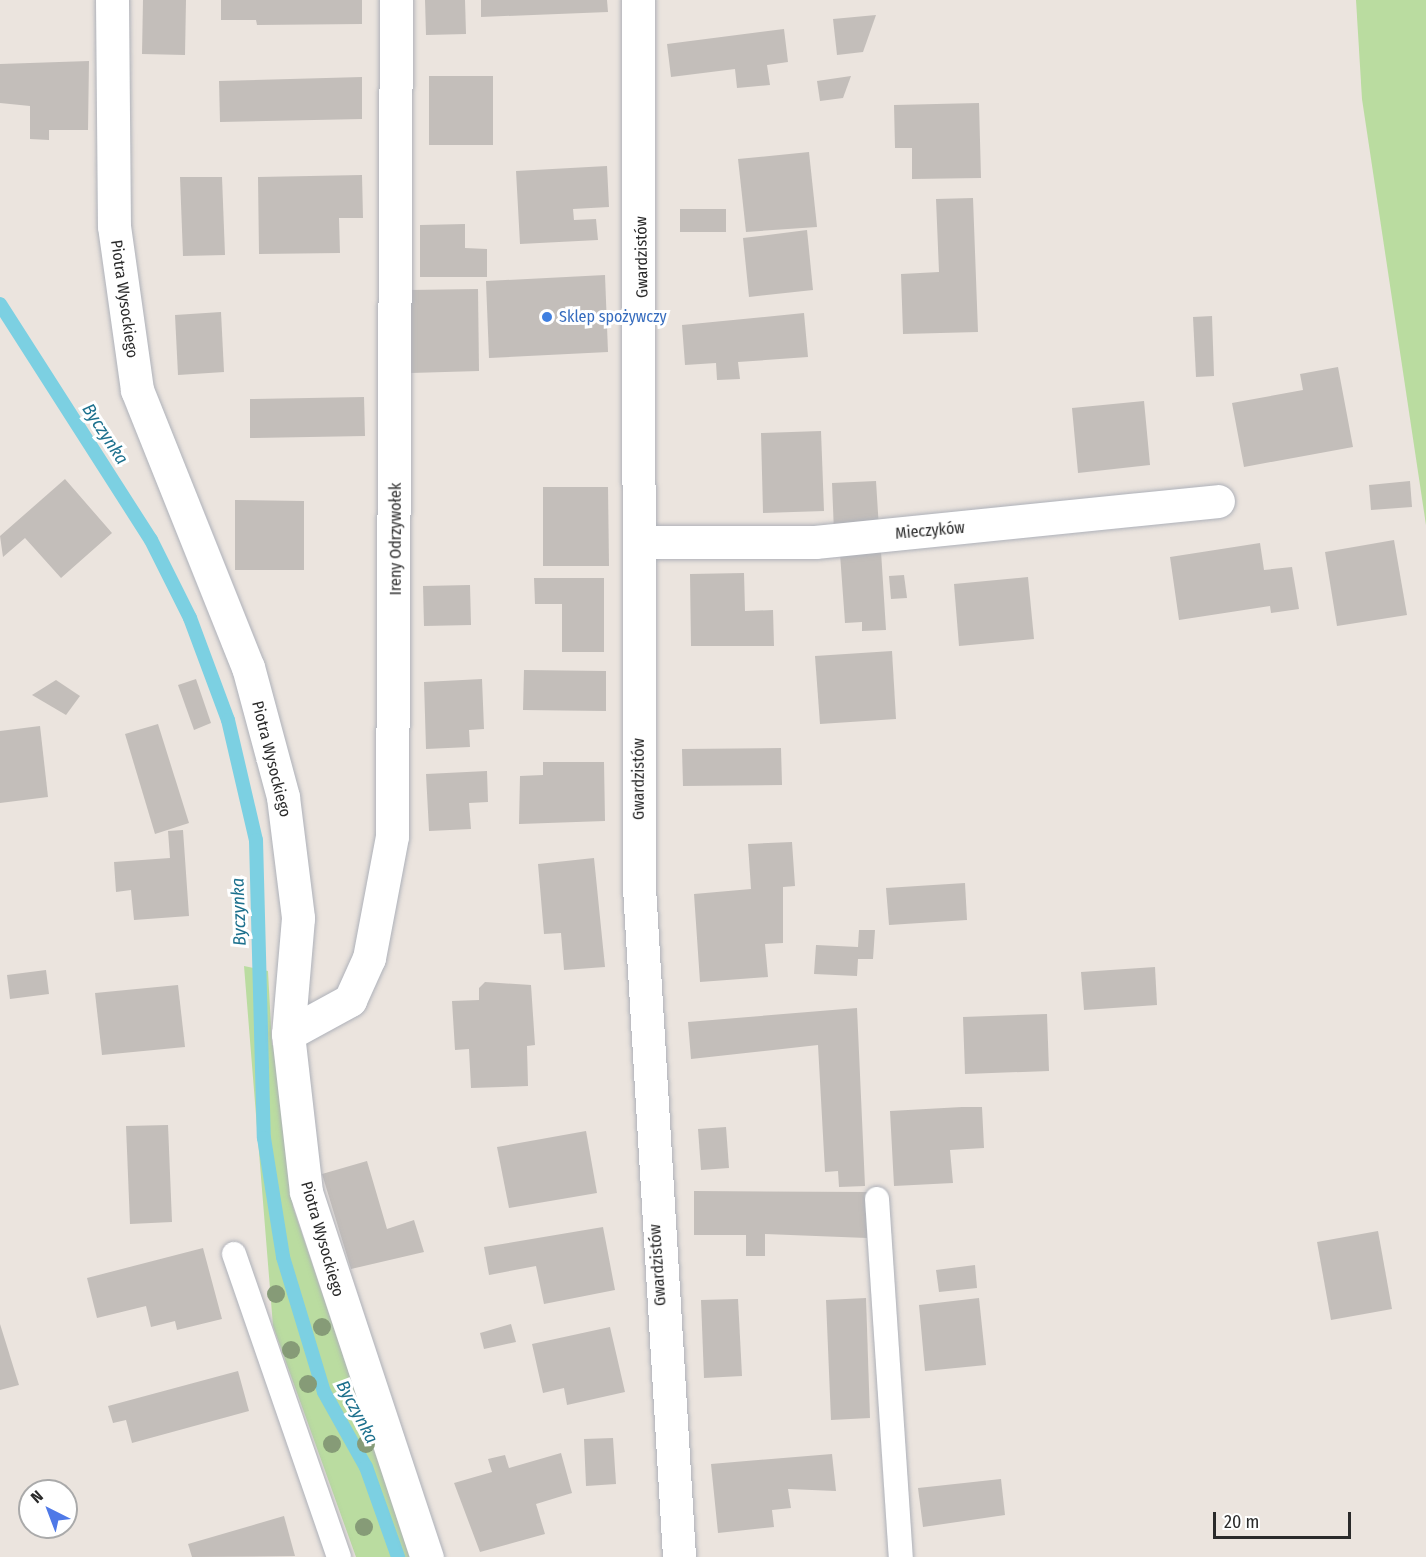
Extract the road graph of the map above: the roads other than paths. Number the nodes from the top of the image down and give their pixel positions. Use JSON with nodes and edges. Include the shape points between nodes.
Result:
{"nodes":[{"id":1,"x":111,"y":0,"type":"edge"},
{"id":2,"x":396,"y":0,"type":"edge"},
{"id":3,"x":638,"y":0,"type":"edge"},
{"id":4,"x":1218,"y":501,"type":"dead end"},
{"id":5,"x":640,"y":542,"type":"junction"},
{"id":6,"x":288,"y":1034,"type":"junction"},
{"id":7,"x":877,"y":1199,"type":"dead end"},
{"id":8,"x":234,"y":1254,"type":"dead end"},
{"id":9,"x":339,"y":1557,"type":"edge"},
{"id":10,"x":427,"y":1557,"type":"edge"},
{"id":11,"x":679,"y":1557,"type":"edge"},
{"id":12,"x":901,"y":1557,"type":"edge"}],
"edges":[{"from":1,"to":6,"type":"street","name":"Piotra Wysockiego","via":[[114,226],[123,314],[137,390],[248,667],[284,797],[298,918]]},
{"from":2,"to":6,"type":"street","name":"Ireny Odrzywołek","via":[[392,836],[369,958],[350,1000]]},
{"from":3,"to":5,"type":"street","name":"Gwardzistów"},
{"from":4,"to":5,"type":"street","name":"Mieczyków","via":[[815,542]]},
{"from":5,"to":11,"type":"street","name":"Gwardzistów","via":[[639,887]]},
{"from":6,"to":10,"type":"street","name":"Piotra Wysockiego","via":[[306,1192]]},
{"from":7,"to":12,"type":"lane"},
{"from":8,"to":9,"type":"lane"}]}
